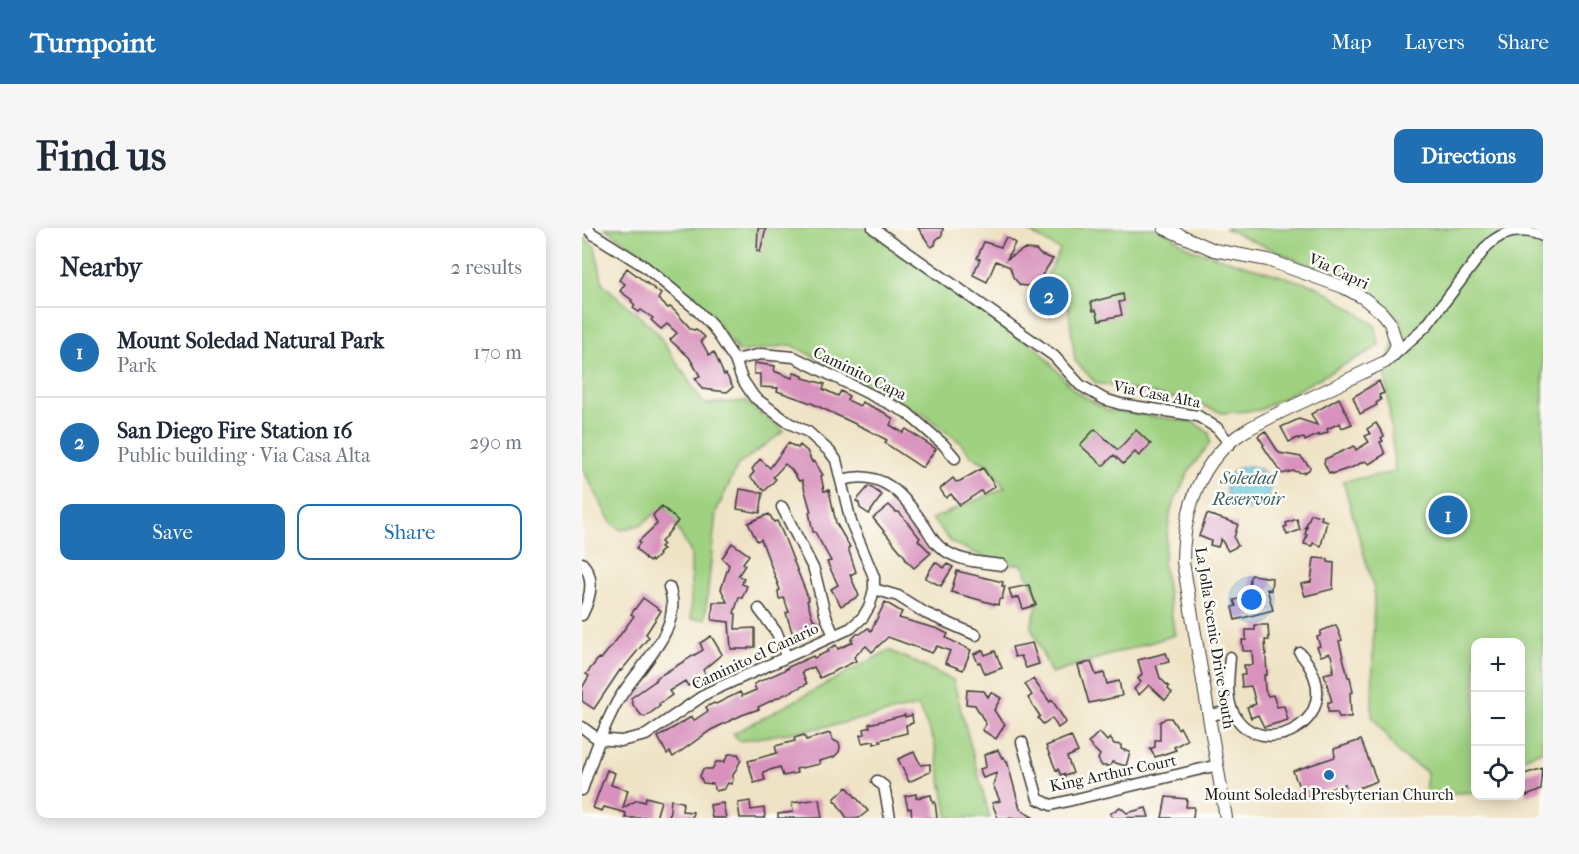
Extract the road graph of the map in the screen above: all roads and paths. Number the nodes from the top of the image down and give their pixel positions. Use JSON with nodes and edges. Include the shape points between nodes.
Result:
{"nodes":[{"id":1,"x":587,"y":228,"type":"edge"},
{"id":2,"x":873,"y":228,"type":"edge"},
{"id":3,"x":1164,"y":228,"type":"edge"},
{"id":4,"x":1543,"y":236,"type":"edge"},
{"id":5,"x":1391,"y":357,"type":"junction"},
{"id":6,"x":735,"y":360,"type":"junction"},
{"id":7,"x":1230,"y":444,"type":"junction"},
{"id":8,"x":955,"y":458,"type":"dead end"},
{"id":9,"x":842,"y":480,"type":"junction"},
{"id":10,"x":782,"y":507,"type":"dead end"},
{"id":11,"x":582,"y":563,"type":"edge"},
{"id":12,"x":1002,"y":565,"type":"dead end"},
{"id":13,"x":669,"y":586,"type":"dead end"},
{"id":14,"x":874,"y":589,"type":"junction"},
{"id":15,"x":759,"y":609,"type":"dead end"},
{"id":16,"x":582,"y":615,"type":"edge"},
{"id":17,"x":976,"y":635,"type":"dead end"},
{"id":18,"x":834,"y":636,"type":"junction"},
{"id":19,"x":1299,"y":653,"type":"dead end"},
{"id":20,"x":786,"y":656,"type":"junction"},
{"id":21,"x":1230,"y":657,"type":"dead end"},
{"id":22,"x":1232,"y":711,"type":"junction"},
{"id":23,"x":1210,"y":715,"type":"junction"},
{"id":24,"x":582,"y":727,"type":"edge"},
{"id":25,"x":598,"y":739,"type":"junction"},
{"id":26,"x":1023,"y":742,"type":"dead end"},
{"id":27,"x":1218,"y":765,"type":"junction"},
{"id":28,"x":877,"y":781,"type":"dead end"},
{"id":29,"x":582,"y":790,"type":"edge"},
{"id":30,"x":890,"y":818,"type":"edge"},
{"id":31,"x":1226,"y":818,"type":"edge"}],
"edges":[{"from":1,"to":6,"type":"street","via":[[644,266],[696,309]]},
{"from":2,"to":7,"type":"street","name":"Via Casa Alta","via":[[1053,356],[1080,385],[1120,404],[1198,416],[1217,428]]},
{"from":3,"to":5,"type":"street","name":"Via Capri","via":[[1214,250],[1268,260],[1312,274],[1362,297],[1390,323],[1397,345]]},
{"from":4,"to":5,"type":"street","via":[[1520,229],[1496,237],[1427,325]]},
{"from":5,"to":7,"type":"street","name":"La Jolla Scenic Drive South","via":[[1244,432]]},
{"from":6,"to":8,"type":"street","name":"Caminito Capa","via":[[761,354],[794,357],[906,412]]},
{"from":6,"to":9,"type":"street","via":[[754,397],[808,432],[830,452]]},
{"from":7,"to":23,"type":"street","name":"La Jolla Scenic Drive South","via":[[1210,465],[1196,489],[1183,543]]},
{"from":9,"to":12,"type":"street","via":[[874,477],[886,482],[907,500],[938,546],[955,557]]},
{"from":9,"to":14,"type":"street","via":[[851,522],[874,577]]},
{"from":10,"to":18,"type":"street","via":[[814,570]]},
{"from":11,"to":16,"type":"street","via":[[590,578],[590,600]]},
{"from":13,"to":25,"type":"street","via":[[673,608],[659,645],[617,701]]},
{"from":14,"to":17,"type":"street","via":[[898,596],[925,613]]},
{"from":14,"to":18,"type":"street","name":"Caminito el Canario","via":[[863,617]]},
{"from":15,"to":20,"type":"street","via":[[777,633]]},
{"from":18,"to":20,"type":"street","name":"Caminito el Canario"},
{"from":19,"to":22,"type":"street","via":[[1310,665],[1318,695],[1303,725],[1286,734],[1265,736],[1241,724]]},
{"from":20,"to":25,"type":"street","name":"Caminito el Canario","via":[[706,693],[646,735],[621,741]]},
{"from":21,"to":22,"type":"street"},
{"from":22,"to":23,"type":"street"},
{"from":23,"to":27,"type":"street","name":"La Jolla Scenic Drive South"},
{"from":24,"to":25,"type":"street"},
{"from":25,"to":29,"type":"street"},
{"from":26,"to":27,"type":"street","name":"King Arthur Court","via":[[1038,799],[1051,806]]},
{"from":27,"to":31,"type":"street","name":"La Jolla Scenic Drive South"},
{"from":28,"to":30,"type":"street","via":[[884,786]]}]}
